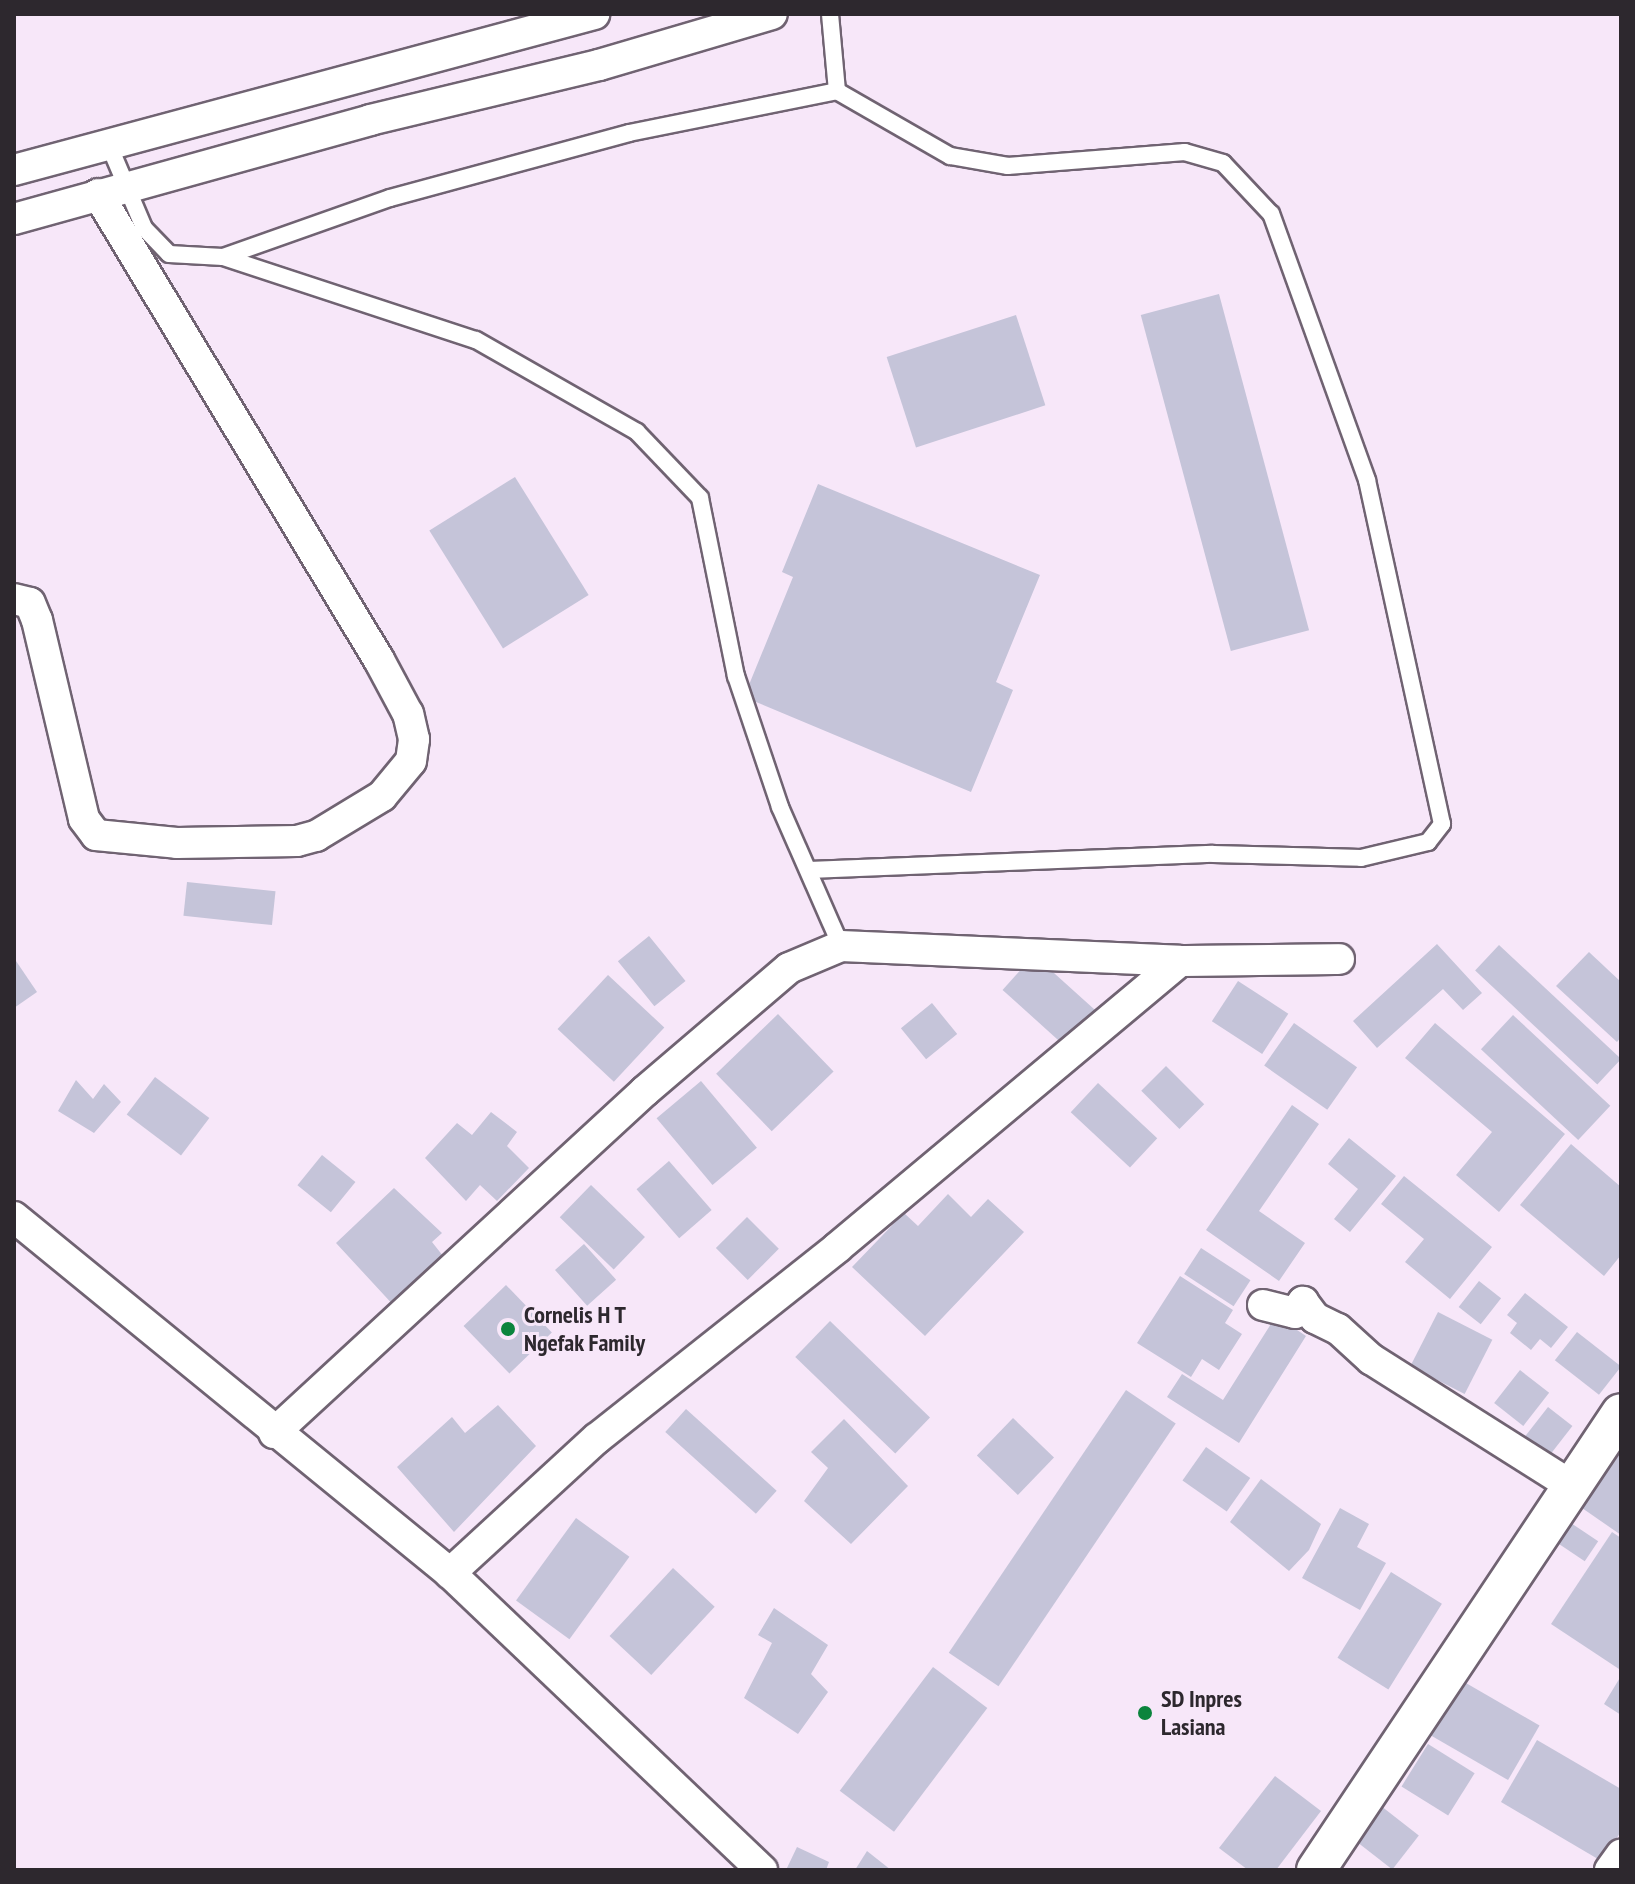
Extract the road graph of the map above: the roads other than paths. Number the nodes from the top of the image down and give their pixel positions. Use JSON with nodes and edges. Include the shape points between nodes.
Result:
{"nodes":[{"id":1,"x":594,"y":14,"type":"edge"},
{"id":2,"x":772,"y":14,"type":"edge"},
{"id":3,"x":830,"y":14,"type":"edge"},
{"id":4,"x":837,"y":91,"type":"junction"},
{"id":5,"x":109,"y":145,"type":"junction"},
{"id":6,"x":14,"y":170,"type":"edge"},
{"id":7,"x":110,"y":190,"type":"junction"},
{"id":8,"x":14,"y":219,"type":"edge"},
{"id":9,"x":223,"y":257,"type":"junction"},
{"id":10,"x":14,"y":599,"type":"edge"},
{"id":11,"x":809,"y":870,"type":"junction"},
{"id":12,"x":841,"y":946,"type":"junction"},
{"id":13,"x":1339,"y":959,"type":"dead end"},
{"id":14,"x":1180,"y":961,"type":"junction"},
{"id":15,"x":14,"y":1217,"type":"edge"},
{"id":16,"x":1263,"y":1305,"type":"dead end"},
{"id":17,"x":1621,"y":1413,"type":"edge"},
{"id":18,"x":274,"y":1433,"type":"junction"},
{"id":19,"x":1570,"y":1485,"type":"junction"},
{"id":20,"x":450,"y":1573,"type":"junction"},
{"id":21,"x":1621,"y":1855,"type":"edge"},
{"id":22,"x":762,"y":1870,"type":"edge"},
{"id":23,"x":1316,"y":1870,"type":"edge"},
{"id":24,"x":1610,"y":1870,"type":"edge"}],
"edges":[{"from":1,"to":5,"type":"street"},
{"from":2,"to":7,"type":"street","via":[[599,65]]},
{"from":3,"to":4,"type":"lane"},
{"from":4,"to":9,"type":"lane","via":[[614,137],[390,198]]},
{"from":4,"to":11,"type":"lane","via":[[950,156],[1008,166],[1185,152],[1223,163],[1271,214],[1367,480],[1442,824],[1428,842],[1361,858],[1213,854]]},
{"from":5,"to":6,"type":"street"},
{"from":5,"to":7,"type":"lane"},
{"from":7,"to":8,"type":"street"},
{"from":7,"to":9,"type":"lane","via":[[169,254]]},
{"from":7,"to":10,"type":"street","via":[[408,714],[414,739],[411,761],[382,796],[316,836],[297,841],[177,843],[96,835],[84,819],[37,620],[30,603]]},
{"from":9,"to":11,"type":"lane","via":[[476,340],[637,432],[700,498],[736,676],[780,807]]},
{"from":11,"to":12,"type":"lane"},
{"from":12,"to":14,"type":"street"},
{"from":12,"to":18,"type":"street","via":[[789,968],[745,1003]]},
{"from":13,"to":14,"type":"street"},
{"from":14,"to":20,"type":"street","via":[[825,1257],[597,1438]]},
{"from":15,"to":18,"type":"street"},
{"from":16,"to":19,"type":"street","via":[[1295,1313],[1303,1302],[1315,1318],[1338,1329],[1371,1359]]},
{"from":17,"to":19,"type":"street"},
{"from":18,"to":20,"type":"street"},
{"from":19,"to":23,"type":"street"},
{"from":20,"to":22,"type":"street"},
{"from":21,"to":24,"type":"street"}]}
